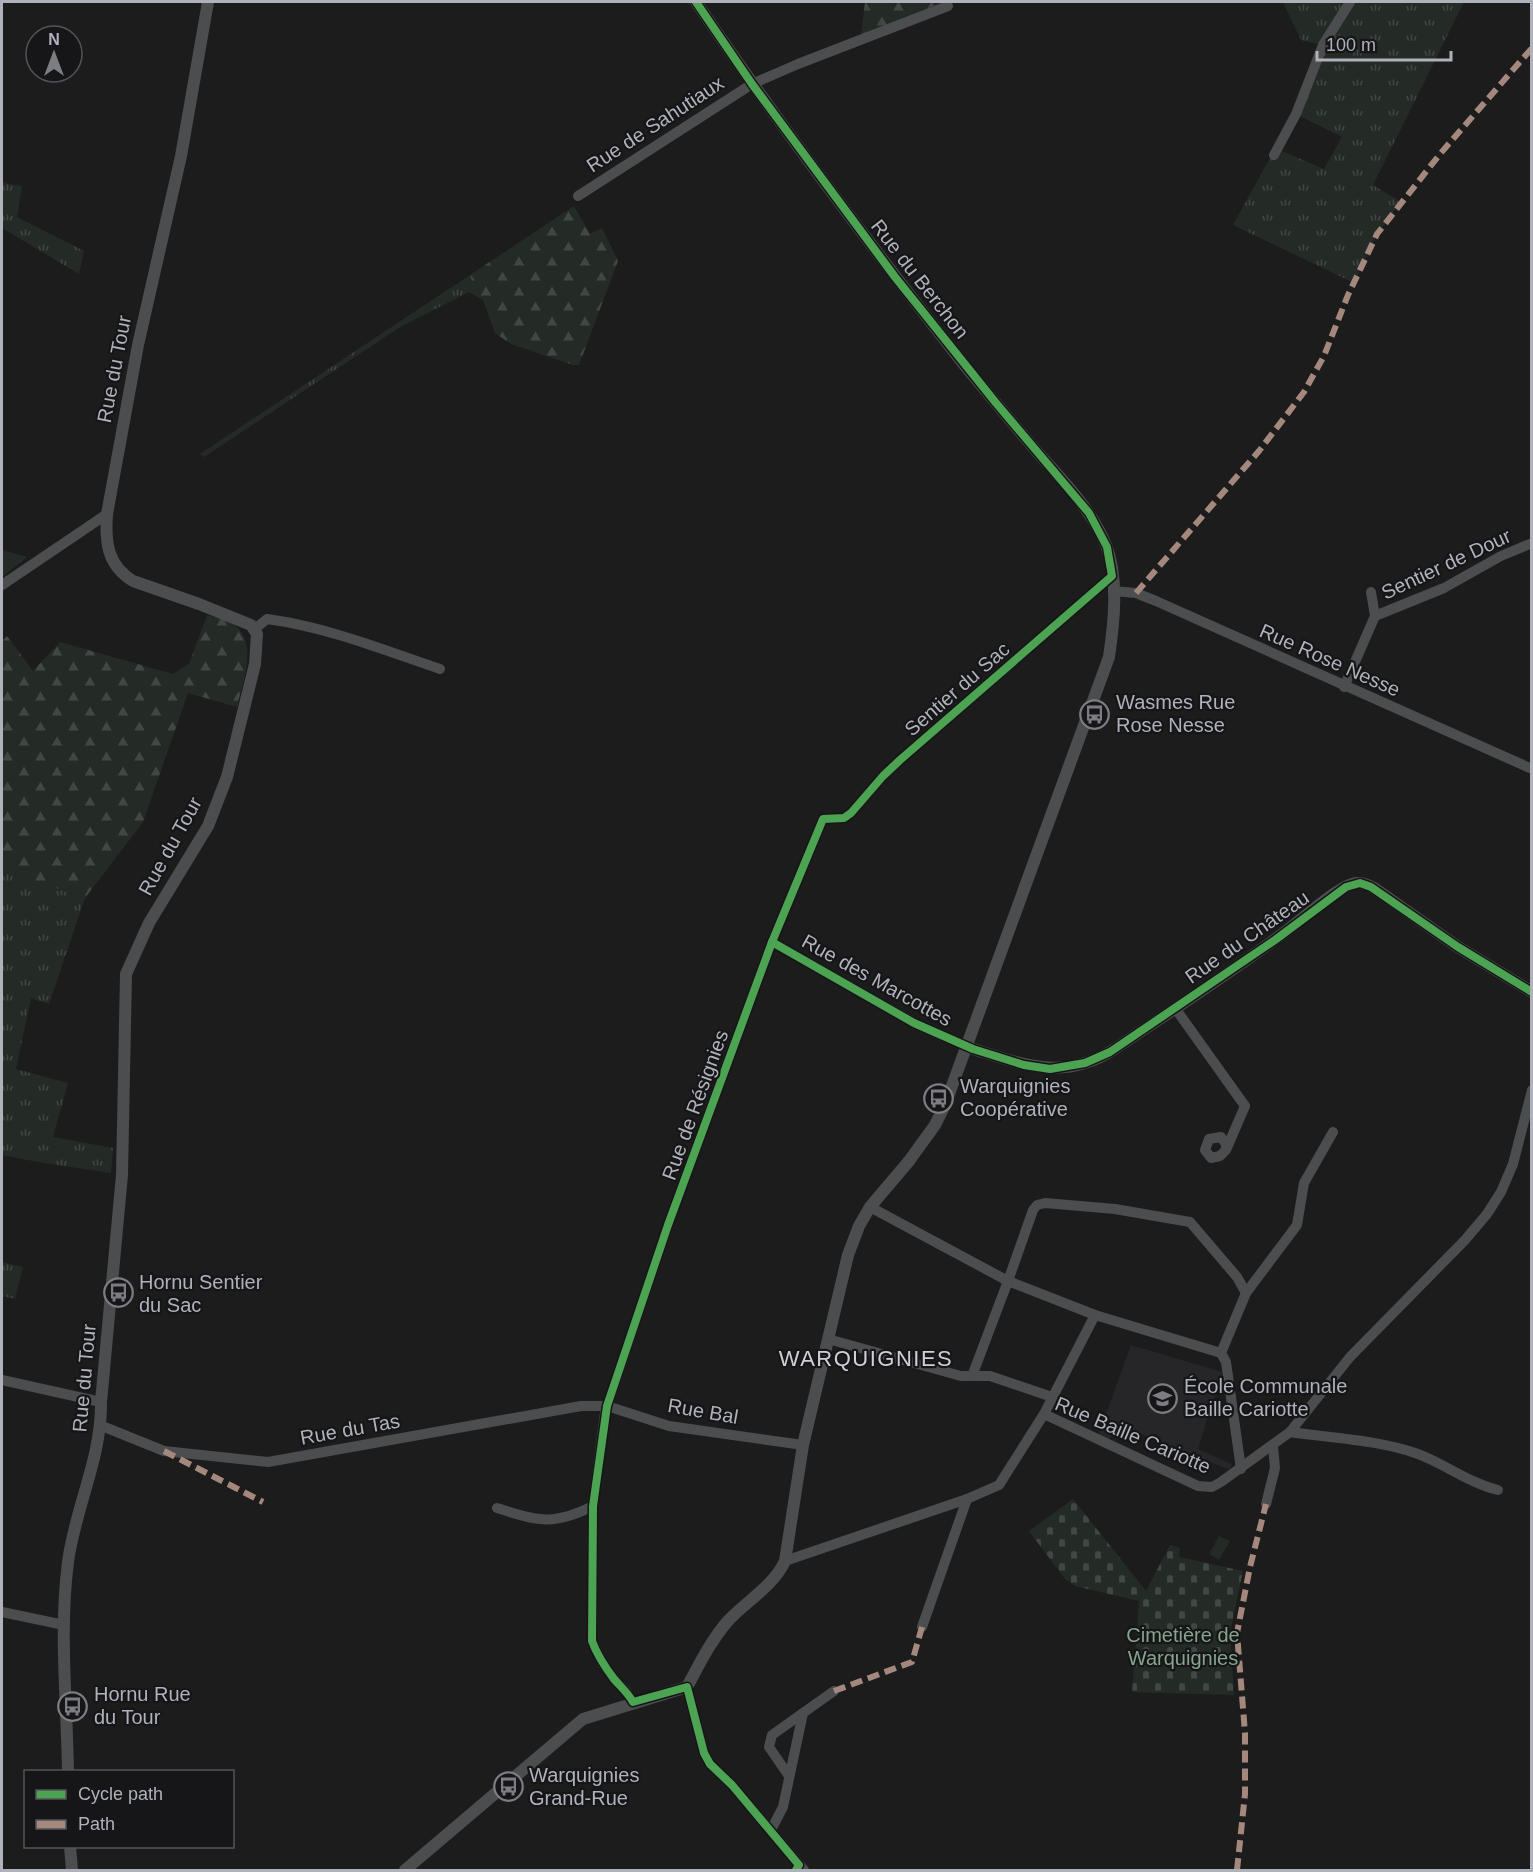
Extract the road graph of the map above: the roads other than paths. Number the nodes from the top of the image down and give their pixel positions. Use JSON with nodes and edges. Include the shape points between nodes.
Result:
{"nodes":[{"id":1,"x":208,"y":2,"type":"edge"},
{"id":2,"x":696,"y":2,"type":"edge"},
{"id":3,"x":1350,"y":2,"type":"edge"},
{"id":4,"x":948,"y":6,"type":"dead end"},
{"id":5,"x":752,"y":84,"type":"junction"},
{"id":6,"x":1274,"y":155,"type":"dead end"},
{"id":7,"x":578,"y":196,"type":"dead end"},
{"id":8,"x":107,"y":514,"type":"junction"},
{"id":9,"x":1532,"y":543,"type":"edge"},
{"id":10,"x":1112,"y":576,"type":"junction"},
{"id":11,"x":2,"y":585,"type":"edge"},
{"id":12,"x":1113,"y":591,"type":"junction"},
{"id":13,"x":1371,"y":592,"type":"dead end"},
{"id":14,"x":1375,"y":616,"type":"junction"},
{"id":15,"x":255,"y":629,"type":"junction"},
{"id":16,"x":440,"y":669,"type":"dead end"},
{"id":17,"x":1344,"y":687,"type":"junction"},
{"id":18,"x":1532,"y":769,"type":"edge"},
{"id":19,"x":823,"y":819,"type":"joint"},
{"id":20,"x":772,"y":942,"type":"junction"},
{"id":21,"x":1532,"y":992,"type":"edge"},
{"id":22,"x":1175,"y":1008,"type":"junction"},
{"id":23,"x":967,"y":1046,"type":"junction"},
{"id":24,"x":1532,"y":1090,"type":"edge"},
{"id":25,"x":1333,"y":1132,"type":"dead end"},
{"id":26,"x":1226,"y":1150,"type":"dead end"},
{"id":27,"x":870,"y":1206,"type":"junction"},
{"id":28,"x":1008,"y":1281,"type":"junction"},
{"id":29,"x":1246,"y":1293,"type":"junction"},
{"id":30,"x":1095,"y":1315,"type":"junction"},
{"id":31,"x":828,"y":1339,"type":"junction"},
{"id":32,"x":1221,"y":1353,"type":"junction"},
{"id":33,"x":972,"y":1376,"type":"junction"},
{"id":34,"x":2,"y":1380,"type":"edge"},
{"id":35,"x":1052,"y":1397,"type":"junction"},
{"id":36,"x":101,"y":1402,"type":"junction"},
{"id":37,"x":606,"y":1409,"type":"junction"},
{"id":38,"x":1044,"y":1414,"type":"junction"},
{"id":39,"x":102,"y":1426,"type":"junction"},
{"id":40,"x":1290,"y":1432,"type":"junction"},
{"id":41,"x":803,"y":1445,"type":"junction"},
{"id":42,"x":1273,"y":1446,"type":"junction"},
{"id":43,"x":1241,"y":1469,"type":"junction"},
{"id":44,"x":1498,"y":1491,"type":"dead end"},
{"id":45,"x":967,"y":1499,"type":"junction"},
{"id":46,"x":1266,"y":1504,"type":"dead end"},
{"id":47,"x":593,"y":1506,"type":"junction"},
{"id":48,"x":497,"y":1508,"type":"dead end"},
{"id":49,"x":785,"y":1561,"type":"junction"},
{"id":50,"x":2,"y":1612,"type":"edge"},
{"id":51,"x":64,"y":1625,"type":"junction"},
{"id":52,"x":922,"y":1627,"type":"dead end"},
{"id":53,"x":687,"y":1687,"type":"junction"},
{"id":54,"x":834,"y":1691,"type":"dead end"},
{"id":55,"x":633,"y":1702,"type":"junction"},
{"id":56,"x":803,"y":1713,"type":"junction"},
{"id":57,"x":68,"y":1770,"type":"edge"},
{"id":58,"x":789,"y":1776,"type":"junction"},
{"id":59,"x":771,"y":1830,"type":"junction"},
{"id":60,"x":70,"y":1848,"type":"edge"},
{"id":61,"x":800,"y":1869,"type":"edge"},
{"id":62,"x":72,"y":1870,"type":"edge"},
{"id":63,"x":405,"y":1870,"type":"edge"}],
"edges":[{"from":1,"to":8,"type":"street","name":"Rue du Tour","via":[[181,156],[138,345]]},
{"from":2,"to":5,"type":"street","name":"Rue du Berchon"},
{"from":3,"to":6,"type":"street","via":[[1323,45],[1296,114]]},
{"from":4,"to":5,"type":"street"},
{"from":5,"to":7,"type":"street","name":"Rue de Sahutiaux"},
{"from":5,"to":10,"type":"street","name":"Rue du Berchon","via":[[895,277],[1089,513],[1107,548]]},
{"from":8,"to":11,"type":"street"},
{"from":8,"to":15,"type":"street","name":"Rue du Tour","via":[[108,551],[124,576]]},
{"from":9,"to":14,"type":"street","name":"Sentier de Dour","via":[[1444,588]]},
{"from":10,"to":12,"type":"street","name":"Rue du Berchon"},
{"from":10,"to":19,"type":"street","name":"Sentier du Sac","via":[[900,760],[851,813],[843,818]]},
{"from":12,"to":17,"type":"street","name":"Rue Rose Nesse","via":[[1136,593]]},
{"from":12,"to":23,"type":"street","name":"Rue des Marcottes","via":[[1109,657]]},
{"from":13,"to":14,"type":"street","name":"Sentier de Dour"},
{"from":14,"to":17,"type":"street","name":"Sentier de Dour"},
{"from":15,"to":16,"type":"street","via":[[267,619],[310,627]]},
{"from":15,"to":36,"type":"street","name":"Rue du Tour","via":[[255,664],[228,777],[208,826],[149,923],[126,974],[122,1175]]},
{"from":17,"to":18,"type":"street","name":"Rue Rose Nesse"},
{"from":19,"to":20,"type":"street","name":"Rue de Résignies"},
{"from":20,"to":23,"type":"street","name":"Rue des Marcottes","via":[[922,1028]]},
{"from":20,"to":37,"type":"street","name":"Rue de Résignies"},
{"from":21,"to":22,"type":"street","name":"Rue du Château","via":[[1458,947],[1374,888],[1360,883],[1335,894]]},
{"from":22,"to":23,"type":"street","name":"Rue du Château","via":[[1110,1052],[1071,1067],[1034,1067]]},
{"from":22,"to":26,"type":"street","via":[[1245,1106]]},
{"from":23,"to":27,"type":"street","via":[[935,1125]]},
{"from":24,"to":40,"type":"street","name":"Rue Baille Cariotte","via":[[1514,1164],[1487,1214],[1350,1357]]},
{"from":25,"to":29,"type":"street","via":[[1304,1182],[1297,1225]]},
{"from":27,"to":28,"type":"street"},
{"from":27,"to":31,"type":"street","via":[[848,1255]]},
{"from":28,"to":29,"type":"street","via":[[1033,1210],[1045,1203],[1115,1209],[1190,1222]]},
{"from":28,"to":30,"type":"street"},
{"from":28,"to":33,"type":"street"},
{"from":29,"to":32,"type":"street"},
{"from":30,"to":32,"type":"street"},
{"from":30,"to":35,"type":"street"},
{"from":31,"to":33,"type":"street"},
{"from":31,"to":41,"type":"street"},
{"from":32,"to":43,"type":"street","via":[[1226,1362]]},
{"from":33,"to":35,"type":"street","via":[[990,1376]]},
{"from":34,"to":36,"type":"street"},
{"from":35,"to":38,"type":"street"},
{"from":36,"to":39,"type":"street","name":"Rue du Tour"},
{"from":37,"to":39,"type":"street","name":"Rue du Tas","via":[[581,1406],[268,1462],[164,1451]]},
{"from":37,"to":41,"type":"street","name":"Rue Bal","via":[[669,1426]]},
{"from":37,"to":47,"type":"street","name":"Rue de Résignies"},
{"from":38,"to":43,"type":"street","name":"Rue Baille Cariotte","via":[[1198,1486],[1212,1487]]},
{"from":38,"to":45,"type":"street","name":"Rue Baille Cariotte","via":[[999,1485]]},
{"from":39,"to":51,"type":"street","name":"Rue du Tour","via":[[68,1561]]},
{"from":40,"to":42,"type":"street","name":"Rue Baille Cariotte"},
{"from":40,"to":44,"type":"street","via":[[1415,1453]]},
{"from":41,"to":49,"type":"street"},
{"from":42,"to":43,"type":"street","name":"Rue Baille Cariotte"},
{"from":42,"to":46,"type":"street","via":[[1275,1468]]},
{"from":45,"to":49,"type":"street","name":"Rue Baille Cariotte"},
{"from":45,"to":52,"type":"street"},
{"from":47,"to":48,"type":"street","via":[[572,1517],[543,1520]]},
{"from":47,"to":55,"type":"street","via":[[592,1641],[603,1664]]},
{"from":49,"to":53,"type":"street","via":[[771,1583],[726,1623]]},
{"from":50,"to":51,"type":"street"},
{"from":51,"to":57,"type":"street","name":"Rue du Tour"},
{"from":53,"to":55,"type":"street"},
{"from":53,"to":59,"type":"street","via":[[704,1754]]},
{"from":54,"to":56,"type":"street"},
{"from":55,"to":63,"type":"street","via":[[583,1719]]},
{"from":56,"to":58,"type":"street"},
{"from":56,"to":58,"type":"street","via":[[769,1741]]},
{"from":58,"to":59,"type":"street","via":[[783,1807]]},
{"from":59,"to":61,"type":"street"},
{"from":60,"to":62,"type":"street"}]}
